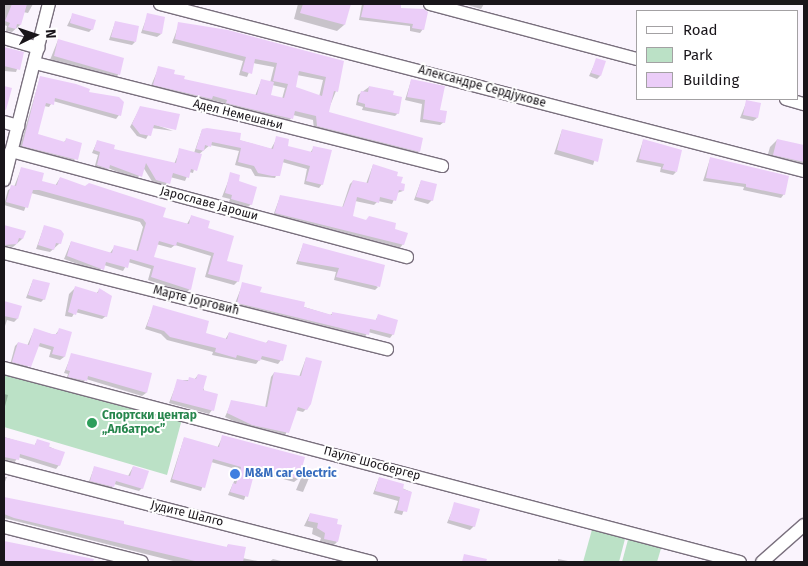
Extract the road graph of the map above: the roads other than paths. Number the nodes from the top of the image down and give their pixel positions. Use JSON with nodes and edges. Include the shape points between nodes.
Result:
{"nodes":[{"id":1,"x":50,"y":4,"type":"edge"},
{"id":2,"x":160,"y":4,"type":"edge"},
{"id":3,"x":430,"y":4,"type":"edge"},
{"id":4,"x":4,"y":38,"type":"edge"},
{"id":5,"x":39,"y":48,"type":"junction"},
{"id":6,"x":636,"y":59,"type":"edge"},
{"id":7,"x":35,"y":63,"type":"junction"},
{"id":8,"x":790,"y":100,"type":"edge"},
{"id":9,"x":804,"y":104,"type":"edge"},
{"id":10,"x":4,"y":122,"type":"edge"},
{"id":11,"x":18,"y":126,"type":"junction"},
{"id":12,"x":11,"y":151,"type":"junction"},
{"id":13,"x":6,"y":166,"type":"edge"},
{"id":14,"x":442,"y":166,"type":"dead end"},
{"id":15,"x":804,"y":171,"type":"edge"},
{"id":16,"x":4,"y":180,"type":"edge"},
{"id":17,"x":4,"y":253,"type":"edge"},
{"id":18,"x":407,"y":257,"type":"dead end"},
{"id":19,"x":387,"y":349,"type":"dead end"},
{"id":20,"x":4,"y":368,"type":"edge"},
{"id":21,"x":4,"y":467,"type":"edge"},
{"id":22,"x":804,"y":524,"type":"edge"},
{"id":23,"x":4,"y":527,"type":"edge"},
{"id":24,"x":142,"y":562,"type":"edge"},
{"id":25,"x":370,"y":562,"type":"edge"},
{"id":26,"x":740,"y":562,"type":"edge"},
{"id":27,"x":762,"y":562,"type":"edge"}],
"edges":[{"from":1,"to":5,"type":"street"},
{"from":2,"to":15,"type":"street","name":"Александре Сердјукове"},
{"from":3,"to":6,"type":"street"},
{"from":4,"to":5,"type":"street"},
{"from":5,"to":7,"type":"street"},
{"from":7,"to":11,"type":"street"},
{"from":7,"to":14,"type":"street","name":"Адел Немешањи"},
{"from":8,"to":9,"type":"street"},
{"from":10,"to":11,"type":"street"},
{"from":11,"to":12,"type":"street"},
{"from":12,"to":13,"type":"street"},
{"from":12,"to":18,"type":"street","name":"Јарославе Јароши"},
{"from":13,"to":16,"type":"street"},
{"from":17,"to":19,"type":"street","name":"Марте Јорговић"},
{"from":20,"to":26,"type":"street","name":"Пауле Шосбергер"},
{"from":21,"to":25,"type":"street","name":"Јудите Шалго"},
{"from":22,"to":27,"type":"street"},
{"from":23,"to":24,"type":"street"}]}
